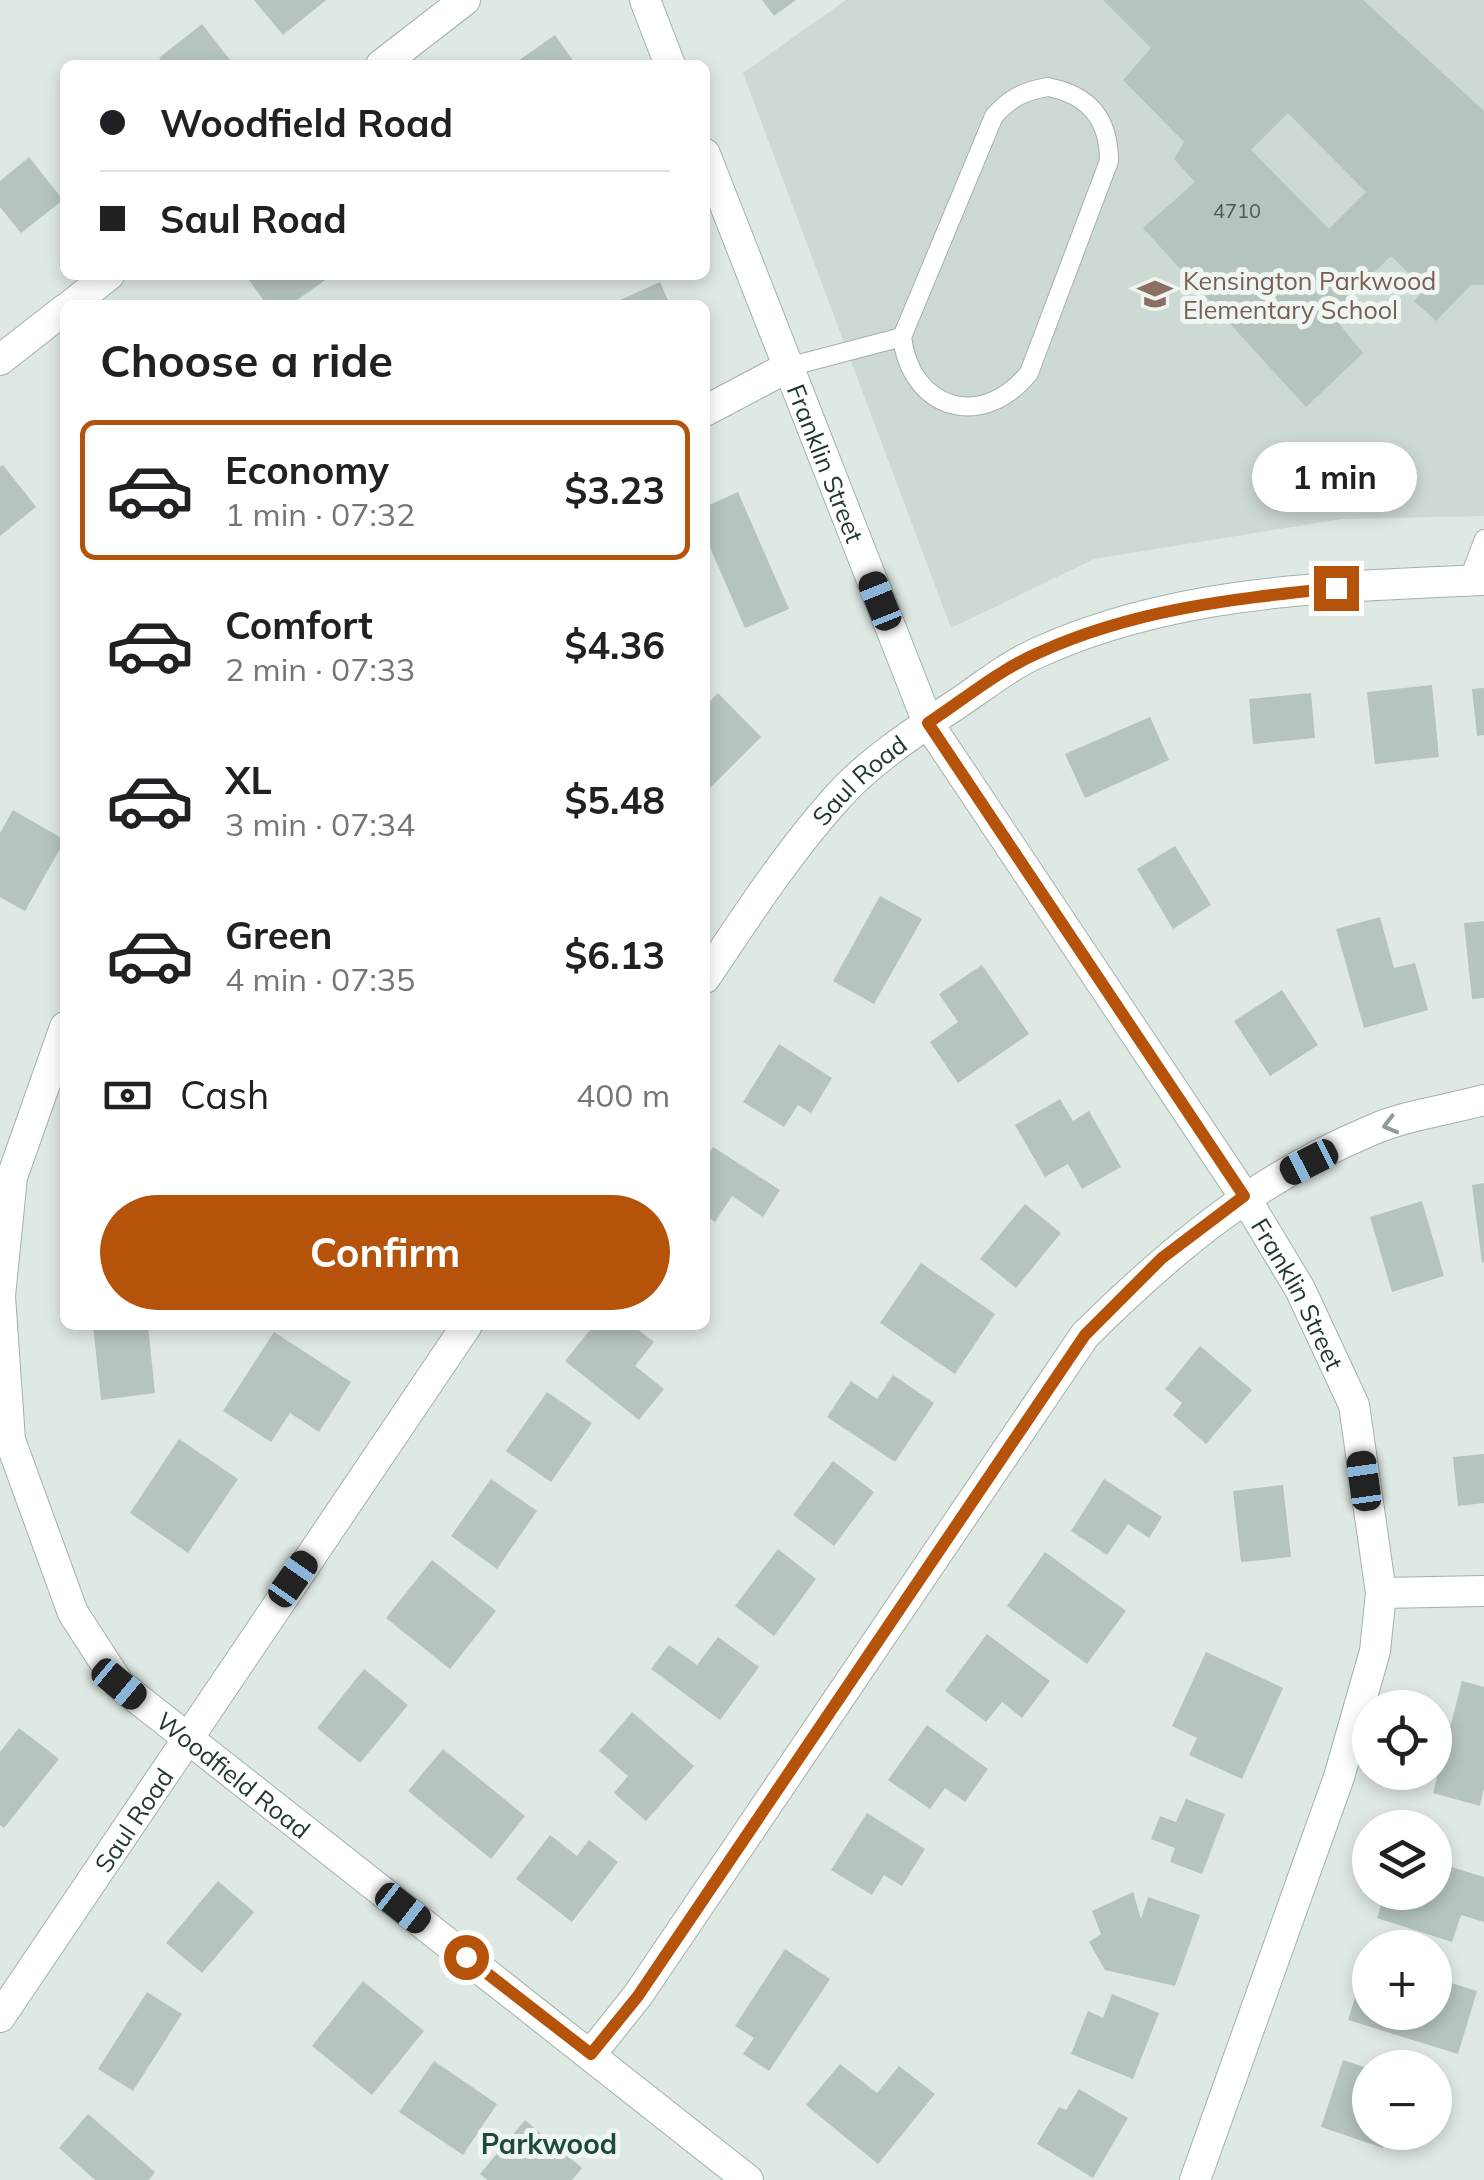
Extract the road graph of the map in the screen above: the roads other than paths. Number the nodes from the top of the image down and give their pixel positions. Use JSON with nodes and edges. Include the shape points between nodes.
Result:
{"nodes":[{"id":1,"x":464,"y":0,"type":"edge"},
{"id":2,"x":645,"y":0,"type":"edge"},
{"id":3,"x":387,"y":60,"type":"edge"},
{"id":4,"x":668,"y":60,"type":"edge"},
{"id":5,"x":710,"y":167,"type":"edge"},
{"id":6,"x":103,"y":280,"type":"edge"},
{"id":7,"x":77,"y":300,"type":"edge"},
{"id":8,"x":60,"y":313,"type":"edge"},
{"id":9,"x":902,"y":337,"type":"junction"},
{"id":10,"x":0,"y":360,"type":"edge"},
{"id":11,"x":788,"y":367,"type":"junction"},
{"id":12,"x":710,"y":408,"type":"edge"},
{"id":13,"x":1484,"y":539,"type":"edge"},
{"id":14,"x":1476,"y":581,"type":"edge"},
{"id":15,"x":928,"y":723,"type":"junction"},
{"id":16,"x":710,"y":971,"type":"edge"},
{"id":17,"x":60,"y":1041,"type":"edge"},
{"id":18,"x":1484,"y":1100,"type":"edge"},
{"id":19,"x":1244,"y":1196,"type":"junction"},
{"id":20,"x":464,"y":1330,"type":"edge"},
{"id":21,"x":1484,"y":1591,"type":"edge"},
{"id":22,"x":1381,"y":1594,"type":"junction"},
{"id":23,"x":184,"y":1738,"type":"junction"},
{"id":24,"x":0,"y":2017,"type":"edge"},
{"id":25,"x":591,"y":2054,"type":"junction"},
{"id":26,"x":748,"y":2180,"type":"edge"},
{"id":27,"x":1195,"y":2180,"type":"edge"}],
"edges":[{"from":1,"to":3,"type":"street"},
{"from":2,"to":4,"type":"street"},
{"from":5,"to":11,"type":"street","name":"Franklin Street"},
{"from":6,"to":7,"type":"street"},
{"from":8,"to":10,"type":"street"},
{"from":9,"to":9,"type":"lane","via":[[915,379],[951,404],[995,402],[1028,373],[1109,161],[1106,130],[1088,103],[1070,91],[1038,88],[1008,100],[994,116]]},
{"from":9,"to":11,"type":"lane"},
{"from":11,"to":12,"type":"street"},
{"from":11,"to":15,"type":"street","name":"Franklin Street"},
{"from":13,"to":14,"type":"lane"},
{"from":14,"to":15,"type":"street","name":"Saul Road","via":[[1245,597],[1136,616],[1035,654]]},
{"from":15,"to":16,"type":"street","name":"Saul Road","via":[[837,796]]},
{"from":15,"to":19,"type":"street","name":"Franklin Street"},
{"from":17,"to":23,"type":"street","name":"Woodfield Road","via":[[12,1176],[0,1296],[10,1440],[73,1612],[119,1684]]},
{"from":18,"to":19,"type":"street","one_way":true,"via":[[1374,1129]]},
{"from":19,"to":22,"type":"street","name":"Franklin Street","via":[[1300,1289],[1354,1406]]},
{"from":19,"to":25,"type":"street","via":[[1162,1258],[1085,1335],[638,1996]]},
{"from":20,"to":23,"type":"street","name":"Saul Road"},
{"from":21,"to":22,"type":"street"},
{"from":22,"to":27,"type":"street","name":"Franklin Street","via":[[1375,1651],[1339,1777]]},
{"from":23,"to":24,"type":"street","name":"Saul Road","via":[[144,1808]]},
{"from":23,"to":25,"type":"street","name":"Woodfield Road"},
{"from":25,"to":26,"type":"street","name":"Woodfield Road"}]}
